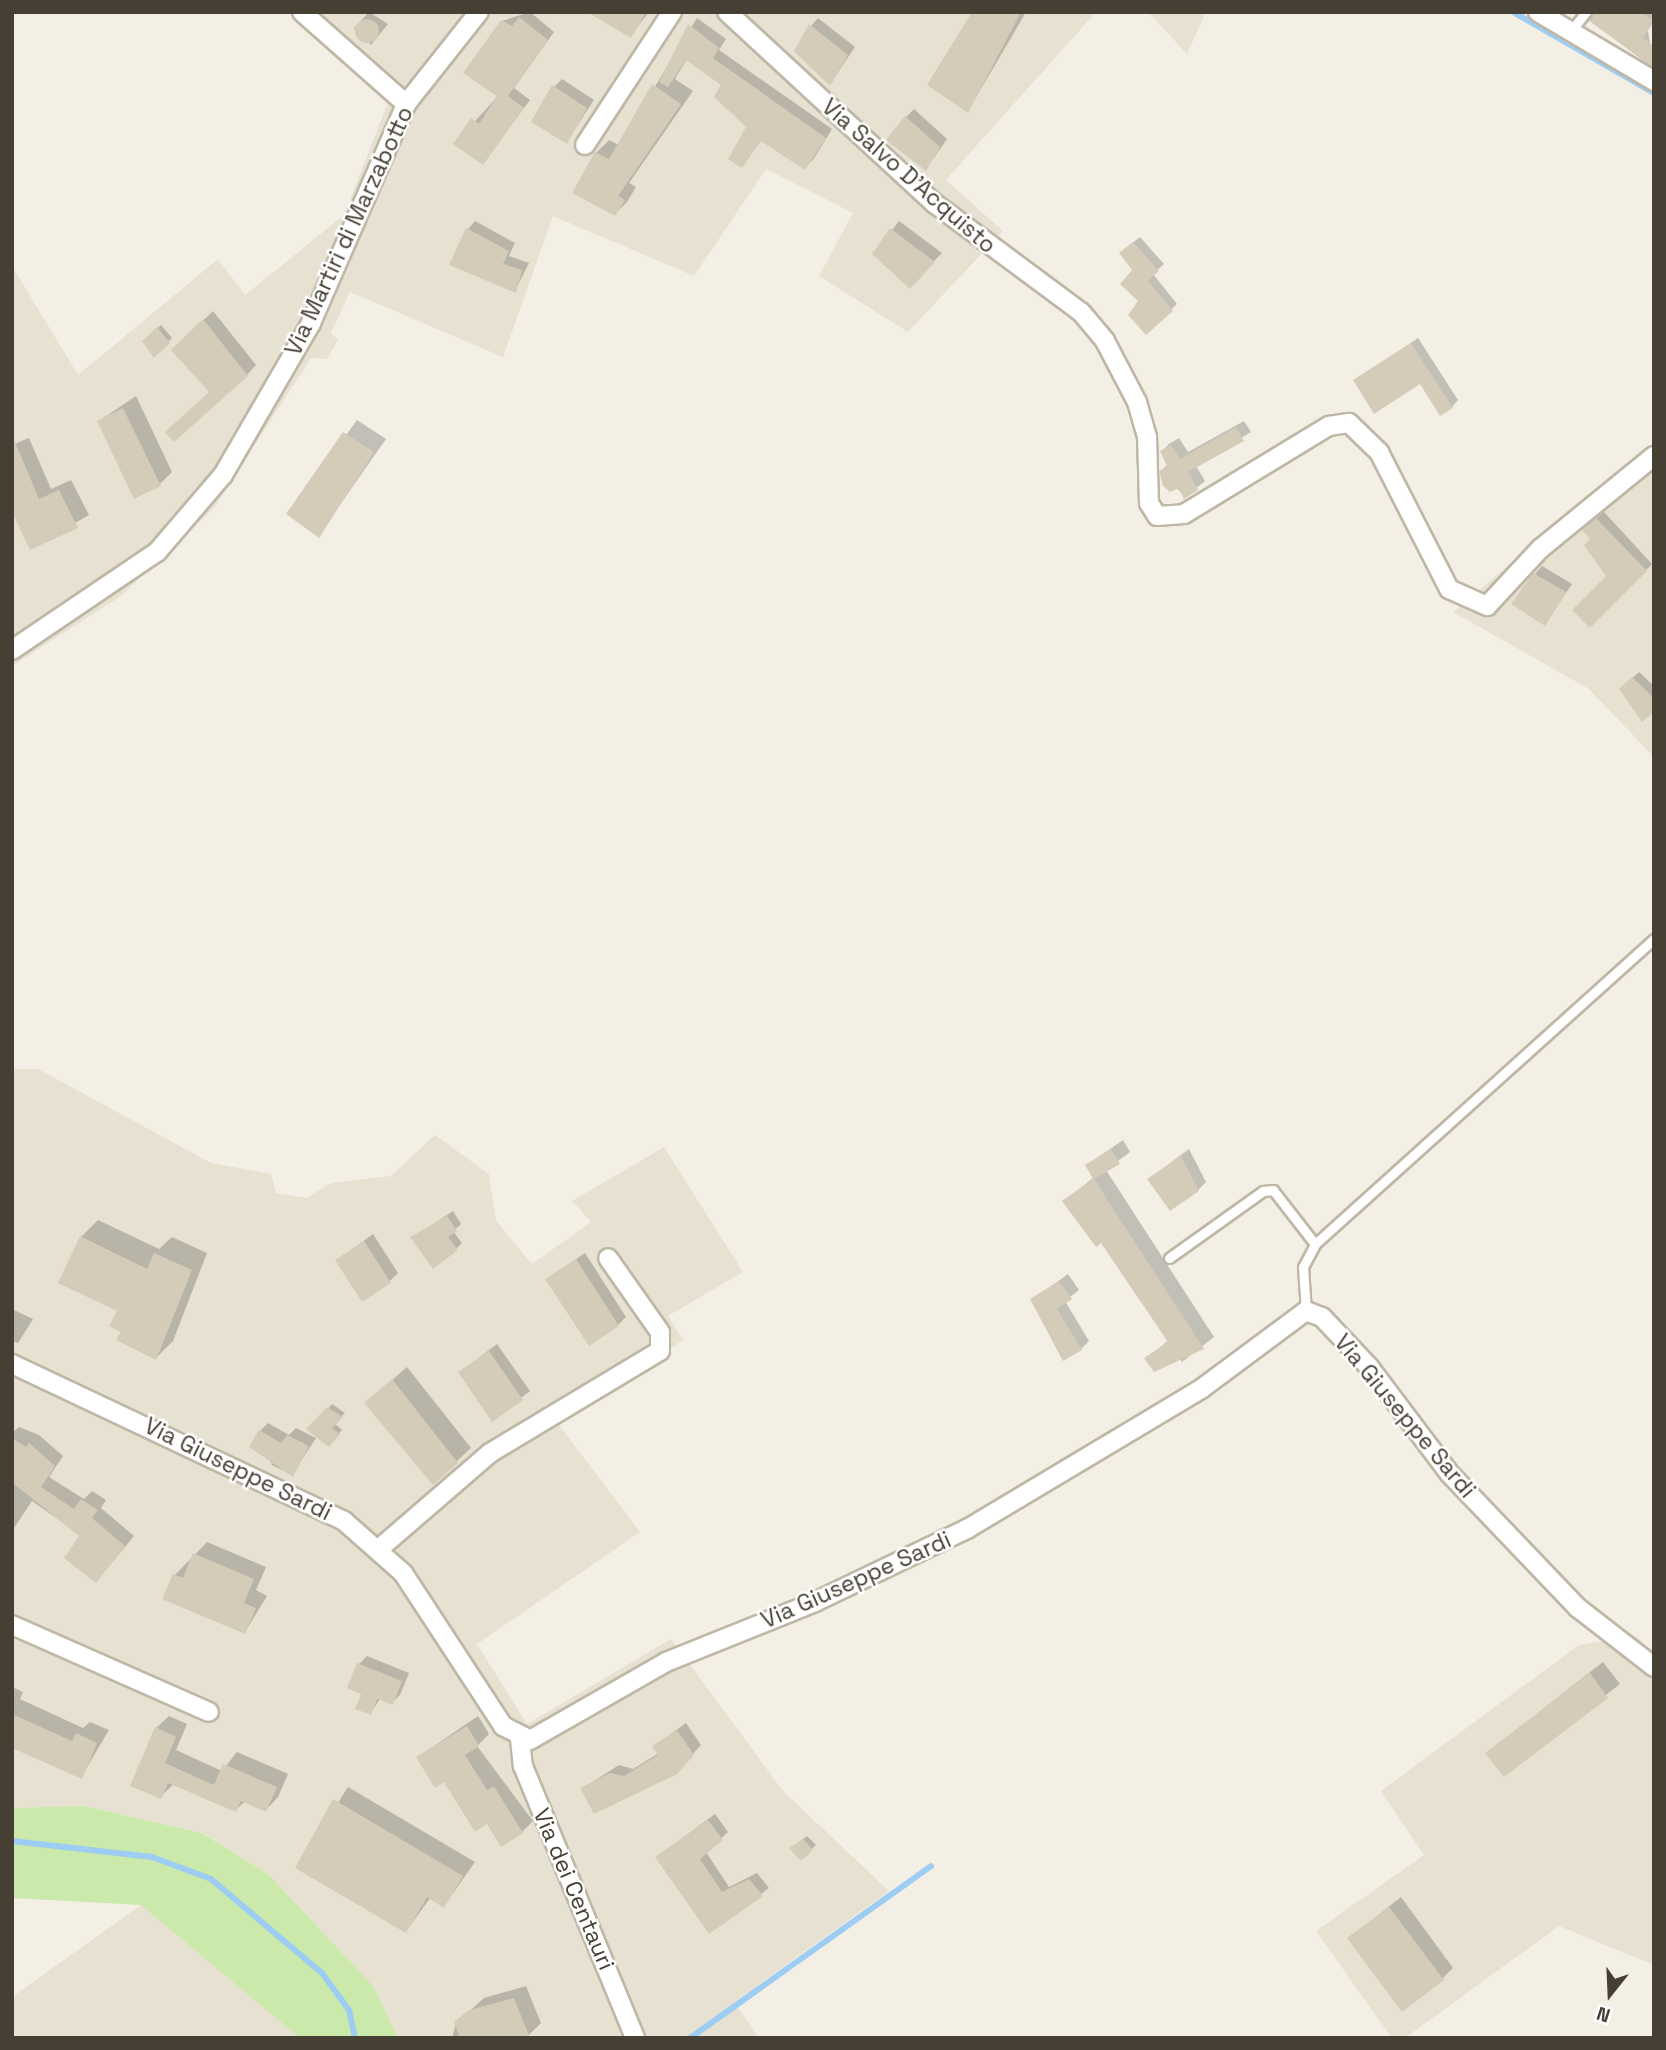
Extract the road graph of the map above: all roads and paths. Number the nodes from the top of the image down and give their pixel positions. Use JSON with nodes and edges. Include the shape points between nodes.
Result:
{"nodes":[{"id":1,"x":302,"y":12,"type":"edge"},
{"id":2,"x":479,"y":12,"type":"edge"},
{"id":3,"x":672,"y":12,"type":"edge"},
{"id":4,"x":727,"y":12,"type":"edge"},
{"id":5,"x":1538,"y":12,"type":"edge"},
{"id":6,"x":1586,"y":12,"type":"edge"},
{"id":7,"x":1572,"y":31,"type":"junction"},
{"id":8,"x":1654,"y":81,"type":"edge"},
{"id":9,"x":406,"y":104,"type":"junction"},
{"id":10,"x":585,"y":145,"type":"dead end"},
{"id":11,"x":1654,"y":456,"type":"edge"},
{"id":12,"x":12,"y":650,"type":"edge"},
{"id":13,"x":1654,"y":939,"type":"edge"},
{"id":14,"x":1315,"y":1244,"type":"junction"},
{"id":15,"x":608,"y":1258,"type":"dead end"},
{"id":16,"x":1169,"y":1258,"type":"dead end"},
{"id":17,"x":1306,"y":1311,"type":"junction"},
{"id":18,"x":12,"y":1364,"type":"edge"},
{"id":19,"x":380,"y":1548,"type":"junction"},
{"id":20,"x":12,"y":1625,"type":"edge"},
{"id":21,"x":1654,"y":1667,"type":"edge"},
{"id":22,"x":209,"y":1712,"type":"dead end"},
{"id":23,"x":520,"y":1739,"type":"junction"},
{"id":24,"x":635,"y":2038,"type":"edge"}],
"edges":[{"from":1,"to":9,"type":"street"},
{"from":2,"to":9,"type":"street","name":"Via Martiri di Marzabotto"},
{"from":3,"to":10,"type":"street"},
{"from":4,"to":11,"type":"street","name":"Via Salvo D'Acquisto","via":[[934,204],[1081,312],[1105,341],[1137,402],[1147,436],[1149,503],[1157,516],[1184,514],[1329,426],[1349,423],[1379,452],[1449,589],[1487,606],[1540,549]]},
{"from":5,"to":7,"type":"street"},
{"from":6,"to":7,"type":"lane"},
{"from":7,"to":8,"type":"street"},
{"from":9,"to":12,"type":"street","name":"Via Martiri di Marzabotto","via":[[312,323],[223,475],[157,552]]},
{"from":13,"to":14,"type":"lane"},
{"from":14,"to":16,"type":"lane","via":[[1273,1190],[1263,1191]]},
{"from":14,"to":17,"type":"lane","via":[[1303,1267]]},
{"from":15,"to":19,"type":"street","via":[[660,1332],[660,1351],[490,1453]]},
{"from":17,"to":21,"type":"street","name":"Via Giuseppe Sardi","via":[[1322,1317],[1370,1368],[1449,1473],[1578,1608]]},
{"from":17,"to":23,"type":"street","name":"Via Giuseppe Sardi","via":[[1201,1389],[967,1529],[816,1602],[696,1648],[554,1731]]},
{"from":18,"to":19,"type":"street","name":"Via Giuseppe Sardi","via":[[287,1489]]},
{"from":19,"to":23,"type":"street","name":"Via Giuseppe Sardi","via":[[440,1623],[503,1726]]},
{"from":20,"to":22,"type":"street"},
{"from":23,"to":24,"type":"street","name":"Via dei Centauri","via":[[523,1766]]}]}
